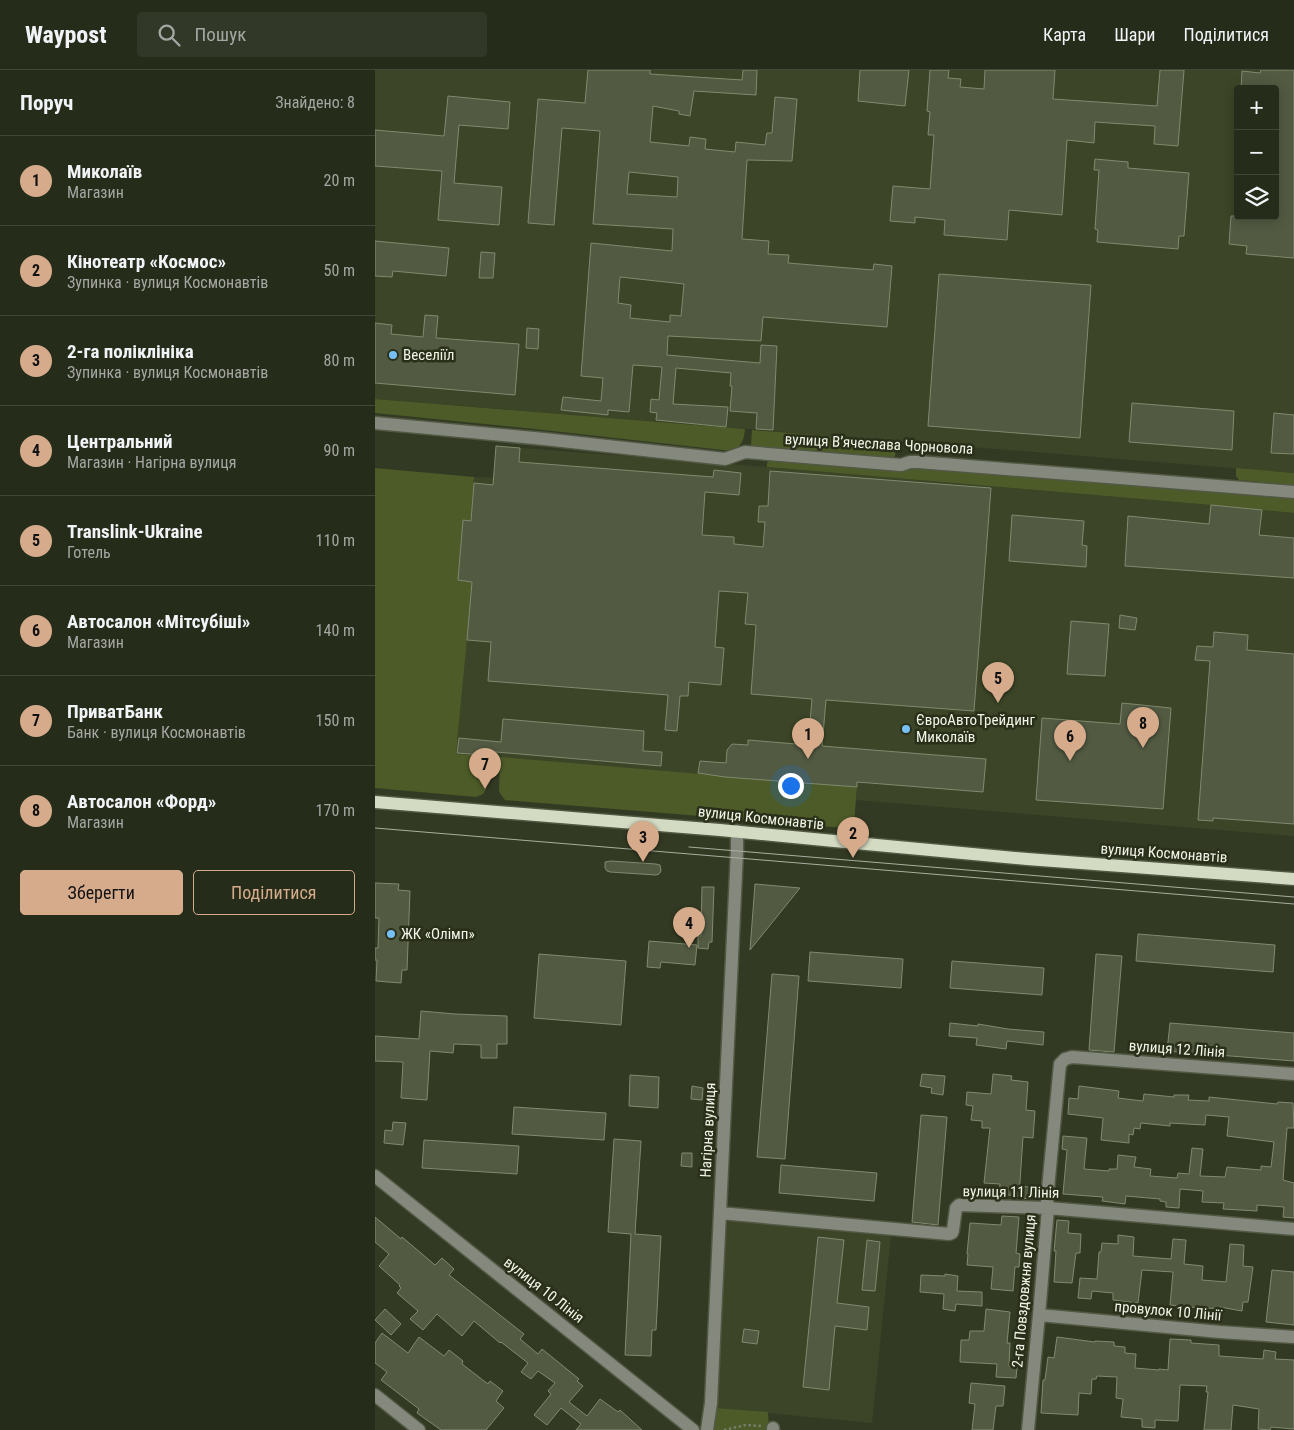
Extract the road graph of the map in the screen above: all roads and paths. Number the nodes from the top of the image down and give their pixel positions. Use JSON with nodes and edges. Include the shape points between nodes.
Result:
{"nodes":[{"id":1,"x":375,"y":424,"type":"edge"},
{"id":2,"x":1294,"y":492,"type":"edge"},
{"id":3,"x":375,"y":802,"type":"edge"},
{"id":4,"x":737,"y":831,"type":"junction"},
{"id":5,"x":1294,"y":879,"type":"edge"},
{"id":6,"x":1060,"y":1064,"type":"joint"},
{"id":7,"x":1294,"y":1074,"type":"edge"},
{"id":8,"x":375,"y":1176,"type":"edge"},
{"id":9,"x":1047,"y":1208,"type":"junction"},
{"id":10,"x":720,"y":1213,"type":"junction"},
{"id":11,"x":1294,"y":1229,"type":"edge"},
{"id":12,"x":1039,"y":1315,"type":"junction"},
{"id":13,"x":1294,"y":1337,"type":"edge"},
{"id":14,"x":375,"y":1395,"type":"edge"},
{"id":15,"x":773,"y":1429,"type":"edge"},
{"id":16,"x":419,"y":1430,"type":"edge"},
{"id":17,"x":693,"y":1430,"type":"edge"},
{"id":18,"x":707,"y":1430,"type":"edge"},
{"id":19,"x":723,"y":1430,"type":"edge"},
{"id":20,"x":1028,"y":1430,"type":"edge"}],
"edges":[{"from":1,"to":2,"type":"street","name":"вулиця Вʼячеслава Чорновола","via":[[725,459],[745,452],[901,465],[918,462]]},
{"from":3,"to":4,"type":"main road","name":"вулиця Космонавтів"},
{"from":4,"to":5,"type":"main road","name":"вулиця Космонавтів","via":[[1027,859]]},
{"from":4,"to":10,"type":"street","name":"Нагірна вулиця"},
{"from":6,"to":7,"type":"street","name":"вулиця 12 Лінія","via":[[1072,1057]]},
{"from":6,"to":9,"type":"street","name":"2-га Повздовжня вулиця"},
{"from":8,"to":17,"type":"street","name":"вулиця 10 Лінія"},
{"from":9,"to":10,"type":"street","name":"вулиця 11 Лінія","via":[[959,1205],[952,1233],[949,1234]]},
{"from":9,"to":11,"type":"street","name":"вулиця 11 Лінія"},
{"from":9,"to":12,"type":"street","name":"2-га Повздовжня вулиця"},
{"from":10,"to":18,"type":"street","name":"Нагірна вулиця"},
{"from":12,"to":13,"type":"street","name":"провулок 10 Лінії"},
{"from":12,"to":20,"type":"street","name":"2-га Повздовжня вулиця"},
{"from":14,"to":16,"type":"street"},
{"from":15,"to":19,"type":"path","via":[[746,1425]]}]}
